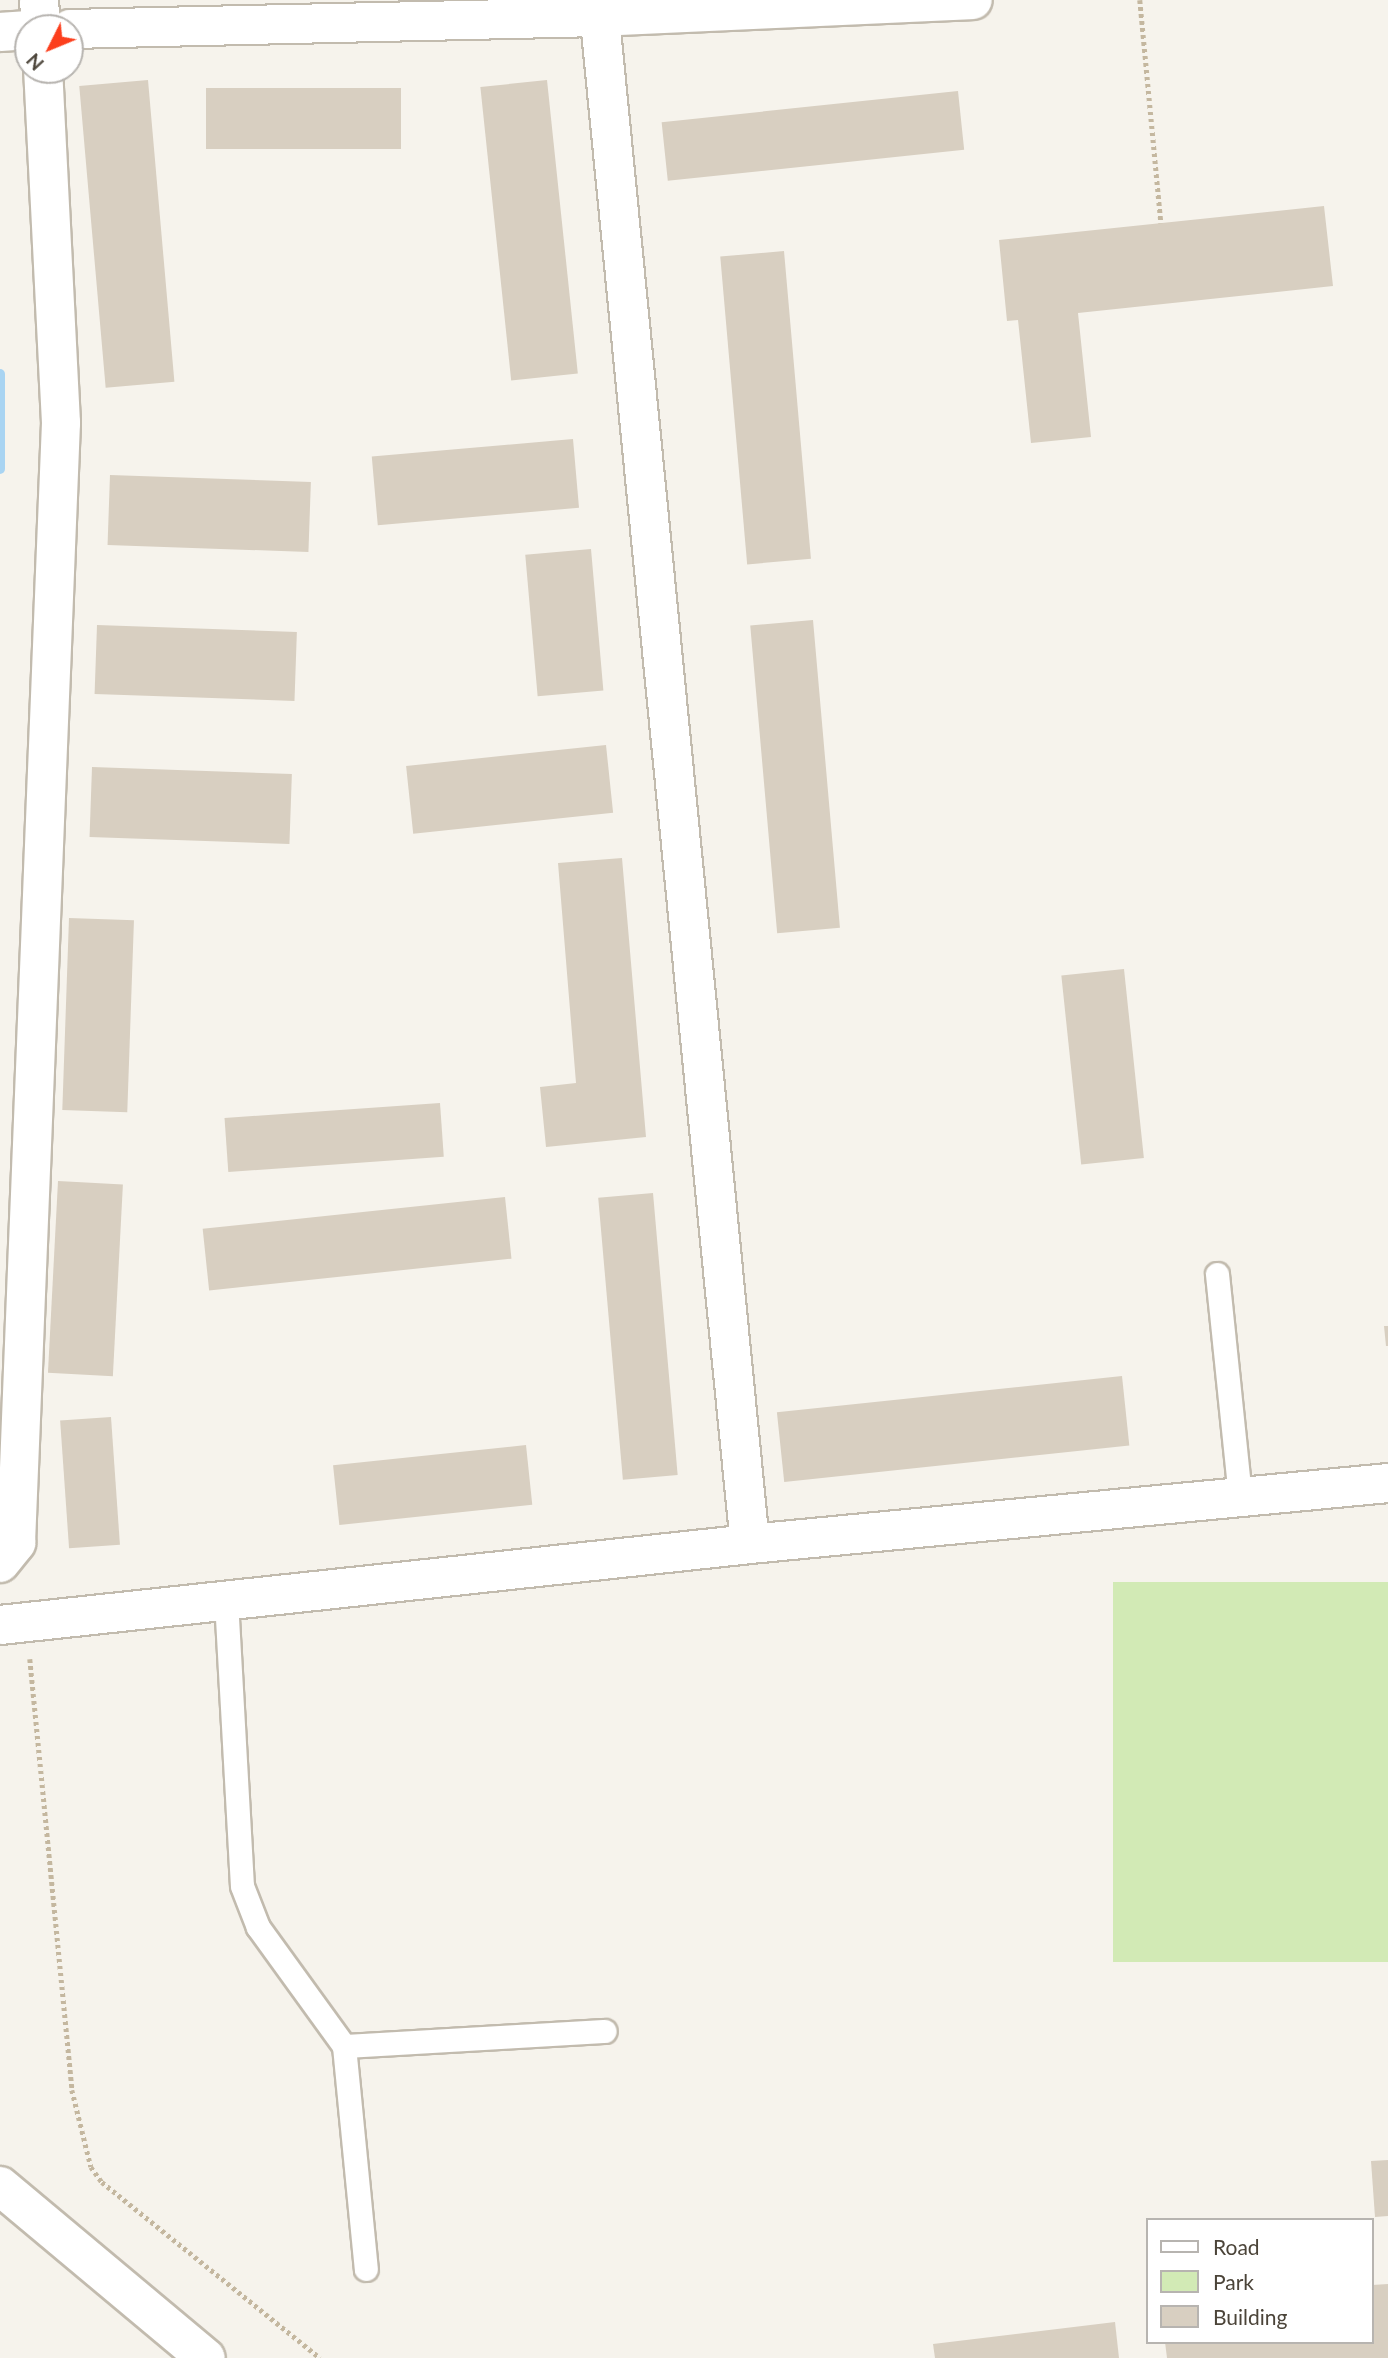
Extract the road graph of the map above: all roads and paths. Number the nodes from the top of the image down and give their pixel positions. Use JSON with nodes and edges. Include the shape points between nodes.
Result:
{"nodes":[{"id":1,"x":973,"y":0,"type":"edge"},
{"id":2,"x":1140,"y":0,"type":"edge"},
{"id":3,"x":598,"y":8,"type":"edge"},
{"id":4,"x":84,"y":28,"type":"edge"},
{"id":5,"x":44,"y":84,"type":"edge"},
{"id":6,"x":1161,"y":223,"type":"dead end"},
{"id":7,"x":1217,"y":1274,"type":"dead end"},
{"id":8,"x":1388,"y":1483,"type":"edge"},
{"id":9,"x":1240,"y":1497,"type":"junction"},
{"id":10,"x":750,"y":1544,"type":"junction"},
{"id":11,"x":0,"y":1563,"type":"edge"},
{"id":12,"x":226,"y":1600,"type":"junction"},
{"id":13,"x":13,"y":1624,"type":"edge"},
{"id":14,"x":605,"y":2031,"type":"dead end"},
{"id":15,"x":344,"y":2046,"type":"junction"},
{"id":16,"x":0,"y":2186,"type":"edge"},
{"id":17,"x":366,"y":2269,"type":"dead end"},
{"id":18,"x":206,"y":2358,"type":"edge"},
{"id":19,"x":320,"y":2358,"type":"edge"}],
"edges":[{"from":1,"to":3,"type":"street"},
{"from":2,"to":6,"type":"path"},
{"from":3,"to":4,"type":"street"},
{"from":3,"to":10,"type":"street"},
{"from":5,"to":11,"type":"street","via":[[61,423],[16,1543]]},
{"from":7,"to":9,"type":"lane"},
{"from":8,"to":9,"type":"street"},
{"from":9,"to":10,"type":"street"},
{"from":10,"to":12,"type":"street"},
{"from":12,"to":13,"type":"street"},
{"from":12,"to":15,"type":"lane","via":[[242,1886],[258,1927]]},
{"from":13,"to":19,"type":"path","via":[[72,2090],[91,2166],[102,2182]]},
{"from":14,"to":15,"type":"lane"},
{"from":15,"to":17,"type":"lane"},
{"from":16,"to":18,"type":"street"}]}
